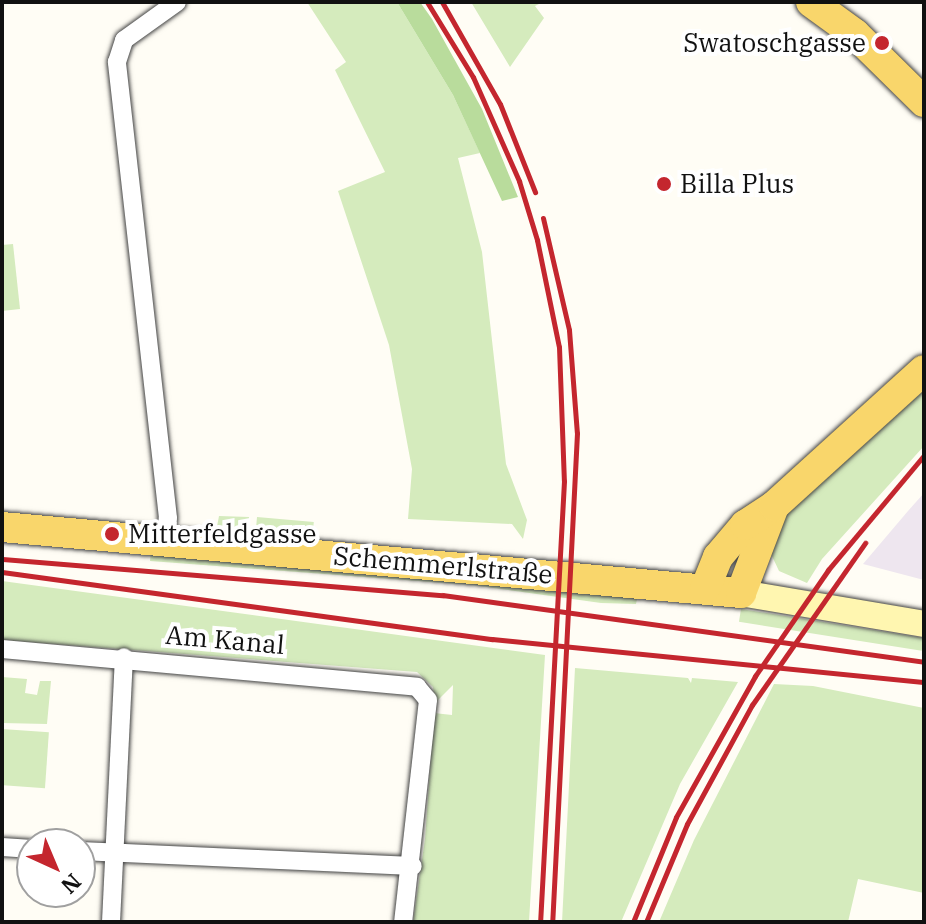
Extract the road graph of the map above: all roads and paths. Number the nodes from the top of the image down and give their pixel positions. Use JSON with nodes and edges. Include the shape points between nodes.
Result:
{"nodes":[{"id":1,"x":177,"y":2,"type":"edge"},
{"id":2,"x":811,"y":2,"type":"edge"},
{"id":3,"x":924,"y":102,"type":"edge"},
{"id":4,"x":924,"y":370,"type":"edge"},
{"id":5,"x":774,"y":506,"type":"junction"},
{"id":6,"x":2,"y":527,"type":"edge"},
{"id":7,"x":165,"y":541,"type":"junction"},
{"id":8,"x":705,"y":589,"type":"junction"},
{"id":9,"x":741,"y":593,"type":"junction"},
{"id":10,"x":924,"y":624,"type":"edge"},
{"id":11,"x":2,"y":649,"type":"edge"},
{"id":12,"x":124,"y":657,"type":"junction"},
{"id":13,"x":96,"y":852,"type":"edge"},
{"id":14,"x":114,"y":853,"type":"junction"},
{"id":15,"x":413,"y":866,"type":"junction"},
{"id":16,"x":111,"y":922,"type":"edge"},
{"id":17,"x":403,"y":922,"type":"edge"}],
"edges":[{"from":1,"to":7,"type":"street","via":[[118,45],[168,518]]},
{"from":2,"to":3,"type":"main road","via":[[855,34]]},
{"from":4,"to":5,"type":"main road"},
{"from":5,"to":8,"type":"main road","via":[[725,545]]},
{"from":5,"to":9,"type":"main road"},
{"from":6,"to":7,"type":"main road","name":"Schemmerlstraße"},
{"from":7,"to":8,"type":"main road","name":"Schemmerlstraße"},
{"from":8,"to":9,"type":"main road","name":"Schemmerlstraße"},
{"from":9,"to":10,"type":"main road"},
{"from":11,"to":12,"type":"street","name":"Am Kanal"},
{"from":12,"to":14,"type":"street"},
{"from":12,"to":15,"type":"street","name":"Am Kanal","via":[[410,683],[423,692]]},
{"from":13,"to":14,"type":"street"},
{"from":14,"to":15,"type":"street"},
{"from":14,"to":16,"type":"street"},
{"from":15,"to":17,"type":"street"}]}
